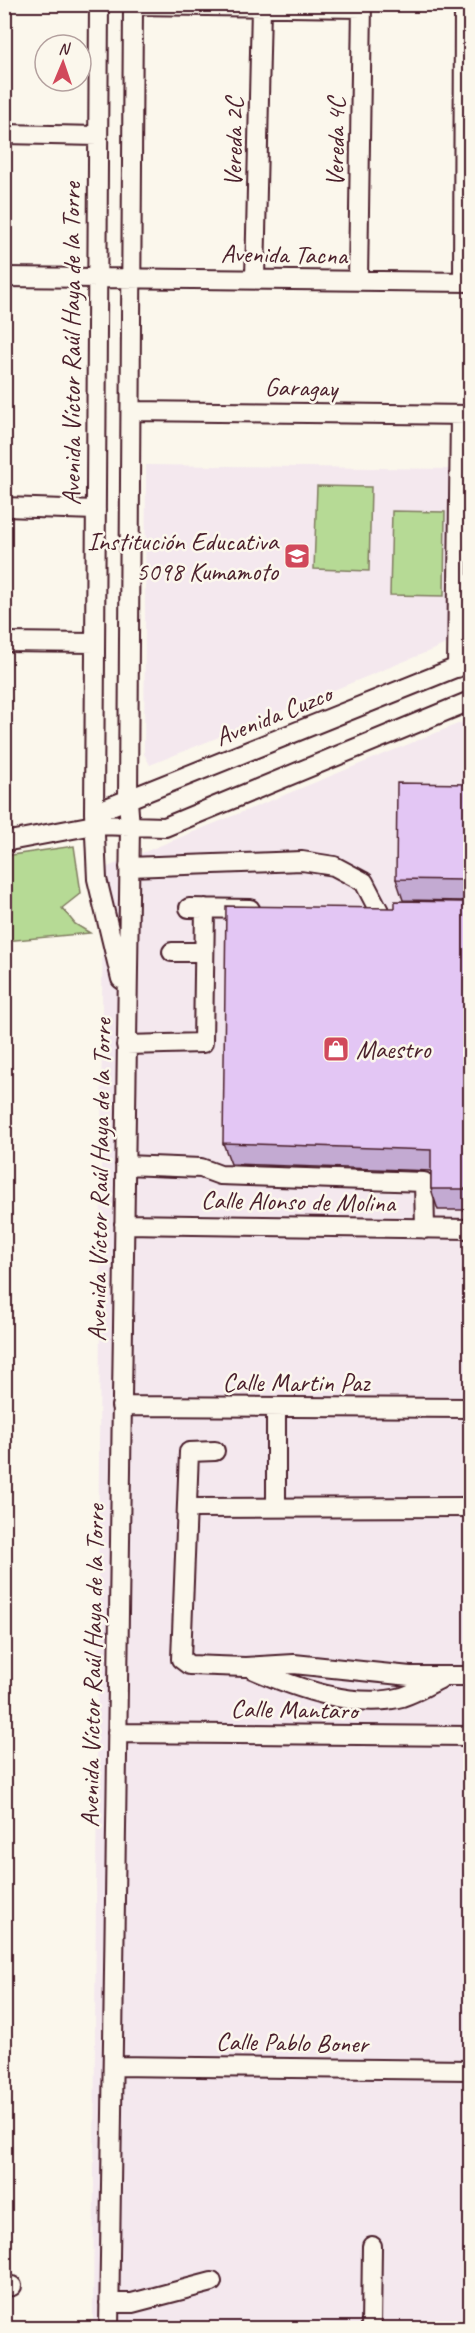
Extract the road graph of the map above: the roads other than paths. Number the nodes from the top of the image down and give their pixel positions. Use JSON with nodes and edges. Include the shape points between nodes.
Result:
{"nodes":[{"id":1,"x":464,"y":4,"type":"edge"},
{"id":2,"x":133,"y":5,"type":"edge"},
{"id":3,"x":96,"y":6,"type":"edge"},
{"id":4,"x":312,"y":6,"type":"edge"},
{"id":5,"x":362,"y":6,"type":"edge"},
{"id":6,"x":261,"y":7,"type":"junction"},
{"id":7,"x":4,"y":134,"type":"edge"},
{"id":8,"x":98,"y":136,"type":"junction"},
{"id":9,"x":467,"y":185,"type":"edge"},
{"id":10,"x":4,"y":277,"type":"edge"},
{"id":11,"x":131,"y":277,"type":"junction"},
{"id":12,"x":97,"y":278,"type":"junction"},
{"id":13,"x":255,"y":279,"type":"junction"},
{"id":14,"x":358,"y":280,"type":"junction"},
{"id":15,"x":467,"y":282,"type":"edge"},
{"id":16,"x":131,"y":411,"type":"junction"},
{"id":17,"x":465,"y":415,"type":"edge"},
{"id":18,"x":4,"y":507,"type":"edge"},
{"id":19,"x":96,"y":510,"type":"junction"},
{"id":20,"x":4,"y":642,"type":"edge"},
{"id":21,"x":95,"y":643,"type":"junction"},
{"id":22,"x":464,"y":665,"type":"edge"},
{"id":23,"x":471,"y":701,"type":"edge"},
{"id":24,"x":128,"y":801,"type":"junction"},
{"id":25,"x":94,"y":819,"type":"junction"},
{"id":26,"x":130,"y":826,"type":"junction"},
{"id":27,"x":4,"y":842,"type":"edge"},
{"id":28,"x":129,"y":867,"type":"junction"},
{"id":29,"x":263,"y":909,"type":"edge"},
{"id":30,"x":356,"y":910,"type":"edge"},
{"id":31,"x":379,"y":911,"type":"junction"},
{"id":32,"x":402,"y":911,"type":"edge"},
{"id":33,"x":172,"y":952,"type":"dead end"},
{"id":34,"x":204,"y":952,"type":"junction"},
{"id":35,"x":127,"y":1004,"type":"junction"},
{"id":36,"x":126,"y":1045,"type":"junction"},
{"id":37,"x":125,"y":1165,"type":"junction"},
{"id":38,"x":124,"y":1224,"type":"junction"},
{"id":39,"x":425,"y":1229,"type":"junction"},
{"id":40,"x":471,"y":1230,"type":"edge"},
{"id":41,"x":121,"y":1406,"type":"junction"},
{"id":42,"x":276,"y":1407,"type":"junction"},
{"id":43,"x":471,"y":1408,"type":"edge"},
{"id":44,"x":215,"y":1451,"type":"dead end"},
{"id":45,"x":276,"y":1507,"type":"junction"},
{"id":46,"x":471,"y":1507,"type":"edge"},
{"id":47,"x":188,"y":1508,"type":"junction"},
{"id":48,"x":244,"y":1666,"type":"junction"},
{"id":49,"x":447,"y":1676,"type":"junction"},
{"id":50,"x":471,"y":1676,"type":"edge"},
{"id":51,"x":117,"y":1733,"type":"junction"},
{"id":52,"x":471,"y":1736,"type":"edge"},
{"id":53,"x":113,"y":2066,"type":"junction"},
{"id":54,"x":471,"y":2070,"type":"edge"},
{"id":55,"x":372,"y":2246,"type":"dead end"},
{"id":56,"x":212,"y":2282,"type":"dead end"},
{"id":57,"x":109,"y":2303,"type":"junction"},
{"id":58,"x":109,"y":2328,"type":"edge"},
{"id":59,"x":371,"y":2328,"type":"edge"}],
"edges":[{"from":1,"to":9,"type":"street"},
{"from":2,"to":6,"type":"street"},
{"from":2,"to":11,"type":"street","name":"Avenida Víctor Raúl Haya de la Torre"},
{"from":3,"to":8,"type":"street","name":"Avenida Víctor Raúl Haya de la Torre"},
{"from":4,"to":5,"type":"street"},
{"from":4,"to":6,"type":"street"},
{"from":5,"to":14,"type":"street","name":"Vereda 4C"},
{"from":6,"to":13,"type":"street","name":"Vereda 2C"},
{"from":7,"to":8,"type":"street"},
{"from":8,"to":12,"type":"street","name":"Avenida Víctor Raúl Haya de la Torre"},
{"from":9,"to":15,"type":"street"},
{"from":10,"to":12,"type":"street","name":"Avenida Tacna"},
{"from":11,"to":12,"type":"street","name":"Avenida Tacna"},
{"from":11,"to":13,"type":"street","name":"Avenida Tacna"},
{"from":11,"to":16,"type":"street","name":"Avenida Víctor Raúl Haya de la Torre"},
{"from":12,"to":19,"type":"street","name":"Avenida Víctor Raúl Haya de la Torre"},
{"from":13,"to":14,"type":"street","name":"Avenida Tacna"},
{"from":14,"to":15,"type":"street","name":"Avenida Tacna"},
{"from":16,"to":17,"type":"street","name":"Garagay"},
{"from":16,"to":24,"type":"street","name":"Avenida Víctor Raúl Haya de la Torre"},
{"from":17,"to":22,"type":"street"},
{"from":18,"to":19,"type":"street"},
{"from":19,"to":21,"type":"street","name":"Avenida Víctor Raúl Haya de la Torre"},
{"from":20,"to":21,"type":"street"},
{"from":21,"to":25,"type":"street","name":"Avenida Víctor Raúl Haya de la Torre"},
{"from":22,"to":24,"type":"street","name":"Avenida Cuzco"},
{"from":23,"to":26,"type":"street","via":[[183,821],[165,827]]},
{"from":24,"to":25,"type":"street","name":"Avenida Cuzco"},
{"from":24,"to":26,"type":"street","name":"Avenida Víctor Raúl Haya de la Torre"},
{"from":25,"to":26,"type":"street"},
{"from":25,"to":27,"type":"street"},
{"from":25,"to":35,"type":"street","name":"Avenida Víctor Raúl Haya de la Torre","via":[[98,879]]},
{"from":26,"to":28,"type":"street","name":"Avenida Víctor Raúl Haya de la Torre"},
{"from":28,"to":31,"type":"street","via":[[302,861],[334,866],[363,882]]},
{"from":28,"to":35,"type":"street","name":"Avenida Víctor Raúl Haya de la Torre"},
{"from":29,"to":34,"type":"street","via":[[197,908]]},
{"from":30,"to":31,"type":"street"},
{"from":31,"to":32,"type":"street"},
{"from":33,"to":34,"type":"street"},
{"from":34,"to":36,"type":"street","via":[[203,1042]]},
{"from":35,"to":36,"type":"street","name":"Avenida Víctor Raúl Haya de la Torre"},
{"from":36,"to":37,"type":"street","name":"Avenida Víctor Raúl Haya de la Torre"},
{"from":37,"to":38,"type":"street","name":"Avenida Víctor Raúl Haya de la Torre"},
{"from":37,"to":39,"type":"street","via":[[201,1168],[220,1175],[424,1182]]},
{"from":38,"to":39,"type":"street","name":"Calle Alonso de Molina"},
{"from":38,"to":41,"type":"street","name":"Avenida Víctor Raúl Haya de la Torre"},
{"from":39,"to":40,"type":"street","name":"Calle Alonso de Molina"},
{"from":41,"to":42,"type":"street","name":"Calle Martin Paz"},
{"from":41,"to":51,"type":"street","name":"Avenida Víctor Raúl Haya de la Torre"},
{"from":42,"to":43,"type":"street","name":"Calle Martin Paz"},
{"from":42,"to":45,"type":"street"},
{"from":44,"to":47,"type":"street","via":[[189,1452]]},
{"from":45,"to":46,"type":"street"},
{"from":45,"to":47,"type":"street"},
{"from":47,"to":48,"type":"street","via":[[181,1659],[189,1665]]},
{"from":48,"to":49,"type":"street","via":[[294,1665]]},
{"from":48,"to":49,"type":"street","via":[[301,1690],[376,1701],[402,1697]]},
{"from":49,"to":50,"type":"street"},
{"from":51,"to":52,"type":"street","name":"Calle Mantaro"},
{"from":51,"to":53,"type":"street","name":"Avenida Víctor Raúl Haya de la Torre"},
{"from":53,"to":54,"type":"street","name":"Calle Pablo Boner"},
{"from":53,"to":57,"type":"street","name":"Avenida Víctor Raúl Haya de la Torre"},
{"from":55,"to":59,"type":"street"},
{"from":56,"to":57,"type":"street","via":[[132,2303]]},
{"from":57,"to":58,"type":"street","name":"Avenida Víctor Raúl Haya de la Torre"}]}
